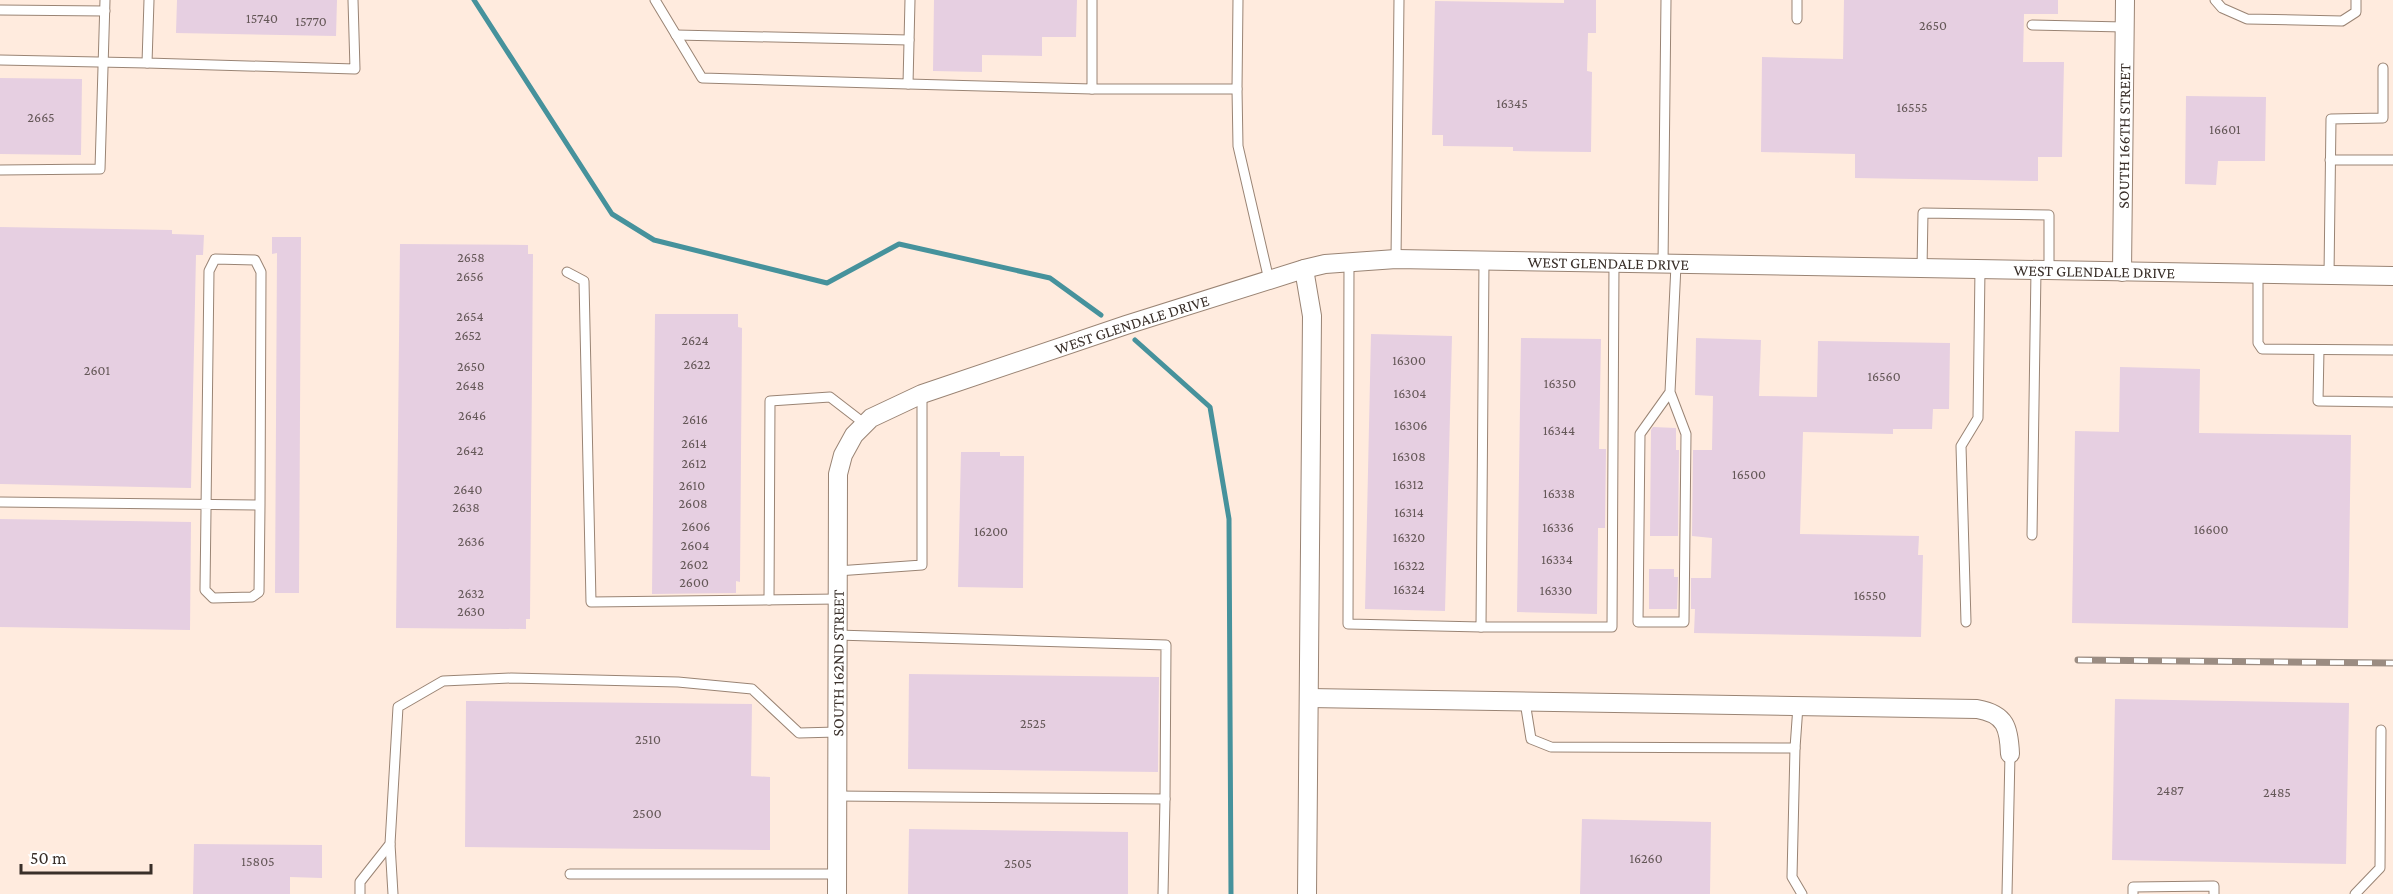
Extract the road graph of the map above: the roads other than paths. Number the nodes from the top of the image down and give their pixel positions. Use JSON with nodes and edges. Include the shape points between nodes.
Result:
{"nodes":[{"id":1,"x":105,"y":0,"type":"edge"},
{"id":2,"x":149,"y":0,"type":"edge"},
{"id":3,"x":353,"y":0,"type":"edge"},
{"id":4,"x":655,"y":0,"type":"edge"},
{"id":5,"x":910,"y":0,"type":"edge"},
{"id":6,"x":1092,"y":0,"type":"edge"},
{"id":7,"x":1238,"y":0,"type":"edge"},
{"id":8,"x":1399,"y":0,"type":"edge"},
{"id":9,"x":1666,"y":0,"type":"edge"},
{"id":10,"x":1797,"y":0,"type":"edge"},
{"id":11,"x":2125,"y":0,"type":"edge"},
{"id":12,"x":2215,"y":0,"type":"edge"},
{"id":13,"x":2356,"y":0,"type":"edge"},
{"id":14,"x":0,"y":10,"type":"edge"},
{"id":15,"x":105,"y":12,"type":"junction"},
{"id":16,"x":1797,"y":19,"type":"dead end"},
{"id":17,"x":2032,"y":25,"type":"dead end"},
{"id":18,"x":2124,"y":27,"type":"junction"},
{"id":19,"x":676,"y":35,"type":"junction"},
{"id":20,"x":909,"y":40,"type":"junction"},
{"id":21,"x":0,"y":60,"type":"edge"},
{"id":22,"x":103,"y":62,"type":"junction"},
{"id":23,"x":147,"y":63,"type":"junction"},
{"id":24,"x":2383,"y":68,"type":"dead end"},
{"id":25,"x":908,"y":84,"type":"junction"},
{"id":26,"x":1092,"y":88,"type":"junction"},
{"id":27,"x":1237,"y":89,"type":"junction"},
{"id":28,"x":2330,"y":160,"type":"junction"},
{"id":29,"x":2393,"y":160,"type":"edge"},
{"id":30,"x":0,"y":170,"type":"edge"},
{"id":31,"x":1396,"y":259,"type":"junction"},
{"id":32,"x":1484,"y":261,"type":"junction"},
{"id":33,"x":1349,"y":262,"type":"junction"},
{"id":34,"x":1614,"y":264,"type":"junction"},
{"id":35,"x":1670,"y":265,"type":"junction"},
{"id":36,"x":1922,"y":268,"type":"junction"},
{"id":37,"x":1305,"y":269,"type":"junction"},
{"id":38,"x":1980,"y":269,"type":"junction"},
{"id":39,"x":2042,"y":271,"type":"junction"},
{"id":40,"x":567,"y":272,"type":"dead end"},
{"id":41,"x":2122,"y":272,"type":"junction"},
{"id":42,"x":2258,"y":275,"type":"junction"},
{"id":43,"x":2329,"y":276,"type":"junction"},
{"id":44,"x":2393,"y":276,"type":"edge"},
{"id":45,"x":1269,"y":280,"type":"junction"},
{"id":46,"x":2319,"y":350,"type":"junction"},
{"id":47,"x":2393,"y":350,"type":"edge"},
{"id":48,"x":1670,"y":392,"type":"junction"},
{"id":49,"x":922,"y":394,"type":"junction"},
{"id":50,"x":2393,"y":402,"type":"edge"},
{"id":51,"x":860,"y":429,"type":"junction"},
{"id":52,"x":0,"y":502,"type":"edge"},
{"id":53,"x":207,"y":503,"type":"junction"},
{"id":54,"x":260,"y":505,"type":"junction"},
{"id":55,"x":2032,"y":535,"type":"dead end"},
{"id":56,"x":837,"y":571,"type":"junction"},
{"id":57,"x":837,"y":599,"type":"junction"},
{"id":58,"x":769,"y":600,"type":"junction"},
{"id":59,"x":1966,"y":622,"type":"dead end"},
{"id":60,"x":1481,"y":627,"type":"junction"},
{"id":61,"x":837,"y":635,"type":"junction"},
{"id":62,"x":1309,"y":698,"type":"junction"},
{"id":63,"x":1525,"y":702,"type":"junction"},
{"id":64,"x":1798,"y":706,"type":"junction"},
{"id":65,"x":2381,"y":730,"type":"dead end"},
{"id":66,"x":837,"y":732,"type":"junction"},
{"id":67,"x":1795,"y":748,"type":"junction"},
{"id":68,"x":2010,"y":754,"type":"joint"},
{"id":69,"x":837,"y":796,"type":"junction"},
{"id":70,"x":1165,"y":799,"type":"junction"},
{"id":71,"x":390,"y":844,"type":"junction"},
{"id":72,"x":570,"y":874,"type":"dead end"},
{"id":73,"x":837,"y":874,"type":"junction"},
{"id":74,"x":360,"y":894,"type":"edge"},
{"id":75,"x":393,"y":894,"type":"edge"},
{"id":76,"x":837,"y":894,"type":"edge"},
{"id":77,"x":1163,"y":894,"type":"edge"},
{"id":78,"x":1307,"y":894,"type":"edge"},
{"id":79,"x":1802,"y":894,"type":"edge"},
{"id":80,"x":2007,"y":894,"type":"edge"},
{"id":81,"x":2133,"y":894,"type":"edge"},
{"id":82,"x":2214,"y":894,"type":"edge"},
{"id":83,"x":2355,"y":894,"type":"edge"}],
"edges":[{"from":1,"to":15,"type":"lane"},
{"from":2,"to":23,"type":"lane"},
{"from":3,"to":23,"type":"lane","via":[[355,69]]},
{"from":4,"to":19,"type":"lane"},
{"from":5,"to":20,"type":"lane"},
{"from":6,"to":26,"type":"lane"},
{"from":7,"to":27,"type":"lane"},
{"from":8,"to":31,"type":"lane"},
{"from":9,"to":35,"type":"lane"},
{"from":10,"to":16,"type":"lane"},
{"from":11,"to":18,"type":"street","name":"SOUTH 166TH STREET"},
{"from":12,"to":13,"type":"lane","via":[[2222,8],[2247,18],[2342,21],[2356,12]]},
{"from":14,"to":15,"type":"lane"},
{"from":15,"to":22,"type":"lane"},
{"from":17,"to":18,"type":"lane"},
{"from":18,"to":41,"type":"street","name":"SOUTH 166TH STREET"},
{"from":19,"to":20,"type":"lane"},
{"from":19,"to":25,"type":"lane","via":[[702,78]]},
{"from":20,"to":25,"type":"lane"},
{"from":21,"to":22,"type":"lane"},
{"from":22,"to":23,"type":"lane"},
{"from":22,"to":30,"type":"lane","via":[[100,169]]},
{"from":24,"to":28,"type":"lane","via":[[2383,118],[2331,119]]},
{"from":25,"to":26,"type":"lane"},
{"from":26,"to":27,"type":"lane"},
{"from":27,"to":45,"type":"lane","via":[[1238,146]]},
{"from":28,"to":29,"type":"lane"},
{"from":28,"to":43,"type":"lane"},
{"from":31,"to":32,"type":"street","name":"WEST GLENDALE DRIVE"},
{"from":31,"to":33,"type":"street","name":"WEST GLENDALE DRIVE"},
{"from":32,"to":34,"type":"street","name":"WEST GLENDALE DRIVE"},
{"from":32,"to":60,"type":"lane"},
{"from":33,"to":37,"type":"street","name":"WEST GLENDALE DRIVE"},
{"from":33,"to":60,"type":"lane","via":[[1348,624]]},
{"from":34,"to":35,"type":"street","name":"WEST GLENDALE DRIVE"},
{"from":34,"to":60,"type":"lane","via":[[1612,627]]},
{"from":35,"to":36,"type":"street","name":"WEST GLENDALE DRIVE"},
{"from":35,"to":48,"type":"lane"},
{"from":36,"to":38,"type":"street","name":"WEST GLENDALE DRIVE"},
{"from":36,"to":39,"type":"lane","via":[[1923,213],[2049,215]]},
{"from":37,"to":45,"type":"street","name":"WEST GLENDALE DRIVE"},
{"from":37,"to":62,"type":"street","via":[[1312,316]]},
{"from":38,"to":39,"type":"street","name":"WEST GLENDALE DRIVE"},
{"from":38,"to":59,"type":"lane","via":[[1978,418],[1961,446]]},
{"from":39,"to":41,"type":"street","name":"WEST GLENDALE DRIVE"},
{"from":39,"to":55,"type":"lane"},
{"from":40,"to":58,"type":"lane","via":[[584,281],[591,602]]},
{"from":41,"to":42,"type":"street","name":"WEST GLENDALE DRIVE"},
{"from":42,"to":43,"type":"street","name":"WEST GLENDALE DRIVE"},
{"from":42,"to":46,"type":"lane","via":[[2258,343],[2262,349]]},
{"from":43,"to":44,"type":"street","name":"WEST GLENDALE DRIVE"},
{"from":45,"to":49,"type":"street","name":"WEST GLENDALE DRIVE"},
{"from":46,"to":47,"type":"lane"},
{"from":46,"to":50,"type":"lane","via":[[2318,401]]},
{"from":48,"to":48,"type":"lane","via":[[1686,434],[1684,622],[1638,622],[1640,434]]},
{"from":49,"to":51,"type":"street","name":"WEST GLENDALE DRIVE","via":[[871,418]]},
{"from":49,"to":56,"type":"lane","via":[[922,564]]},
{"from":51,"to":56,"type":"street","name":"SOUTH 162ND STREET","via":[[843,455],[838,474]]},
{"from":51,"to":58,"type":"lane","via":[[830,397],[770,401]]},
{"from":52,"to":53,"type":"lane"},
{"from":53,"to":54,"type":"lane"},
{"from":53,"to":54,"type":"lane","via":[[205,591],[213,598],[252,597],[259,592]]},
{"from":53,"to":54,"type":"lane","via":[[209,271],[215,259],[255,260],[261,272]]},
{"from":56,"to":57,"type":"street","name":"SOUTH 162ND STREET"},
{"from":57,"to":58,"type":"lane"},
{"from":57,"to":61,"type":"street","name":"SOUTH 162ND STREET"},
{"from":61,"to":66,"type":"street","name":"SOUTH 162ND STREET"},
{"from":61,"to":70,"type":"lane","via":[[1166,645]]},
{"from":62,"to":63,"type":"street"},
{"from":62,"to":78,"type":"street"},
{"from":63,"to":64,"type":"street"},
{"from":63,"to":67,"type":"lane","via":[[1531,739],[1551,747]]},
{"from":64,"to":67,"type":"lane"},
{"from":64,"to":68,"type":"street","via":[[1989,711],[2003,721],[2008,731]]},
{"from":65,"to":83,"type":"lane","via":[[2380,868]]},
{"from":66,"to":69,"type":"street","name":"SOUTH 162ND STREET"},
{"from":66,"to":71,"type":"lane","via":[[799,733],[752,689],[678,682],[511,678],[442,681],[398,707]]},
{"from":67,"to":79,"type":"lane","via":[[1792,877]]},
{"from":68,"to":80,"type":"lane"},
{"from":69,"to":70,"type":"lane"},
{"from":69,"to":73,"type":"street","name":"SOUTH 162ND STREET"},
{"from":70,"to":77,"type":"lane"},
{"from":71,"to":74,"type":"lane","via":[[360,882]]},
{"from":71,"to":75,"type":"lane"},
{"from":72,"to":73,"type":"lane"},
{"from":73,"to":76,"type":"street","name":"SOUTH 162ND STREET"},
{"from":81,"to":82,"type":"lane","via":[[2133,887],[2214,886]]}]}
